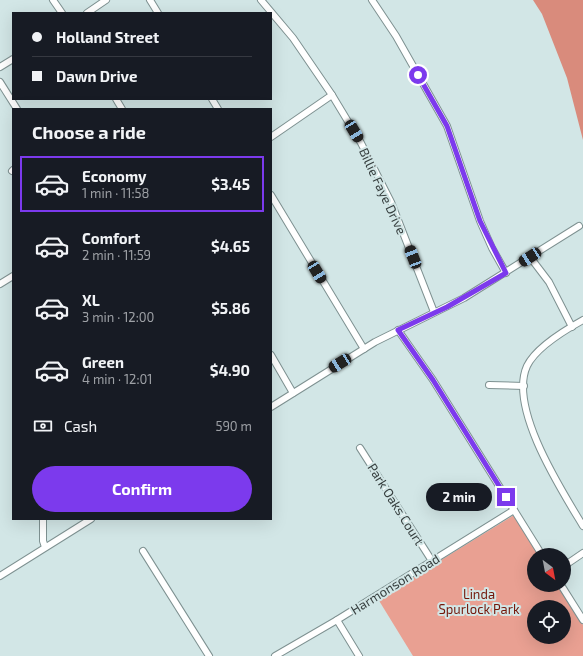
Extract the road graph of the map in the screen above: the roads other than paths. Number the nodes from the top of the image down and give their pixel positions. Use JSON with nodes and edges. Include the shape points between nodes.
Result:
{"nodes":[{"id":1,"x":53,"y":0,"type":"edge"},
{"id":2,"x":106,"y":0,"type":"edge"},
{"id":3,"x":150,"y":0,"type":"edge"},
{"id":4,"x":372,"y":0,"type":"edge"},
{"id":5,"x":265,"y":1,"type":"edge"},
{"id":6,"x":61,"y":12,"type":"edge"},
{"id":7,"x":88,"y":12,"type":"edge"},
{"id":8,"x":157,"y":12,"type":"edge"},
{"id":9,"x":12,"y":60,"type":"edge"},
{"id":10,"x":0,"y":66,"type":"edge"},
{"id":11,"x":0,"y":82,"type":"edge"},
{"id":12,"x":332,"y":95,"type":"junction"},
{"id":13,"x":16,"y":108,"type":"edge"},
{"id":14,"x":272,"y":136,"type":"edge"},
{"id":15,"x":272,"y":197,"type":"edge"},
{"id":16,"x":579,"y":226,"type":"dead end"},
{"id":17,"x":530,"y":257,"type":"junction"},
{"id":18,"x":506,"y":273,"type":"junction"},
{"id":19,"x":12,"y":277,"type":"edge"},
{"id":20,"x":0,"y":284,"type":"edge"},
{"id":21,"x":434,"y":312,"type":"junction"},
{"id":22,"x":583,"y":320,"type":"edge"},
{"id":23,"x":572,"y":327,"type":"junction"},
{"id":24,"x":398,"y":330,"type":"junction"},
{"id":25,"x":364,"y":349,"type":"junction"},
{"id":26,"x":272,"y":357,"type":"edge"},
{"id":27,"x":489,"y":385,"type":"dead end"},
{"id":28,"x":524,"y":386,"type":"junction"},
{"id":29,"x":293,"y":393,"type":"junction"},
{"id":30,"x":272,"y":405,"type":"edge"},
{"id":31,"x":360,"y":448,"type":"dead end"},
{"id":32,"x":514,"y":510,"type":"junction"},
{"id":33,"x":43,"y":520,"type":"edge"},
{"id":34,"x":89,"y":520,"type":"edge"},
{"id":35,"x":583,"y":526,"type":"edge"},
{"id":36,"x":45,"y":547,"type":"junction"},
{"id":37,"x":538,"y":548,"type":"edge"},
{"id":38,"x":143,"y":552,"type":"dead end"},
{"id":39,"x":583,"y":553,"type":"edge"},
{"id":40,"x":432,"y":561,"type":"junction"},
{"id":41,"x":571,"y":561,"type":"edge"},
{"id":42,"x":0,"y":576,"type":"edge"},
{"id":43,"x":565,"y":592,"type":"edge"},
{"id":44,"x":337,"y":620,"type":"junction"},
{"id":45,"x":583,"y":620,"type":"edge"},
{"id":46,"x":208,"y":656,"type":"edge"},
{"id":47,"x":275,"y":656,"type":"edge"},
{"id":48,"x":359,"y":656,"type":"edge"}],
"edges":[{"from":1,"to":6,"type":"street"},
{"from":2,"to":7,"type":"street"},
{"from":3,"to":8,"type":"street"},
{"from":4,"to":18,"type":"street","via":[[396,36],[447,126],[480,221]]},
{"from":5,"to":12,"type":"street","name":"Billie Faye Drive","via":[[294,38]]},
{"from":9,"to":10,"type":"street"},
{"from":11,"to":13,"type":"street"},
{"from":12,"to":14,"type":"street"},
{"from":12,"to":21,"type":"street","name":"Billie Faye Drive","via":[[361,142],[391,202]]},
{"from":15,"to":25,"type":"street"},
{"from":16,"to":17,"type":"street"},
{"from":17,"to":18,"type":"street"},
{"from":17,"to":23,"type":"street","via":[[549,282]]},
{"from":18,"to":21,"type":"street","via":[[453,304]]},
{"from":19,"to":20,"type":"street"},
{"from":21,"to":24,"type":"street"},
{"from":22,"to":23,"type":"street"},
{"from":23,"to":28,"type":"street","via":[[544,346],[535,356],[527,366]]},
{"from":24,"to":25,"type":"street"},
{"from":24,"to":32,"type":"street","via":[[433,380]]},
{"from":25,"to":29,"type":"street"},
{"from":26,"to":29,"type":"street"},
{"from":27,"to":28,"type":"street"},
{"from":28,"to":35,"type":"street","via":[[523,397],[527,417],[537,442]]},
{"from":29,"to":30,"type":"street"},
{"from":31,"to":40,"type":"street","name":"Park Oaks Court"},
{"from":32,"to":37,"type":"street"},
{"from":32,"to":40,"type":"street","name":"Harmonson Road"},
{"from":33,"to":36,"type":"street"},
{"from":34,"to":36,"type":"street"},
{"from":36,"to":42,"type":"street"},
{"from":38,"to":46,"type":"street"},
{"from":39,"to":41,"type":"street"},
{"from":40,"to":44,"type":"street","name":"Harmonson Road"},
{"from":43,"to":45,"type":"street"},
{"from":44,"to":47,"type":"street","name":"Harmonson Road"},
{"from":44,"to":48,"type":"street"}]}
